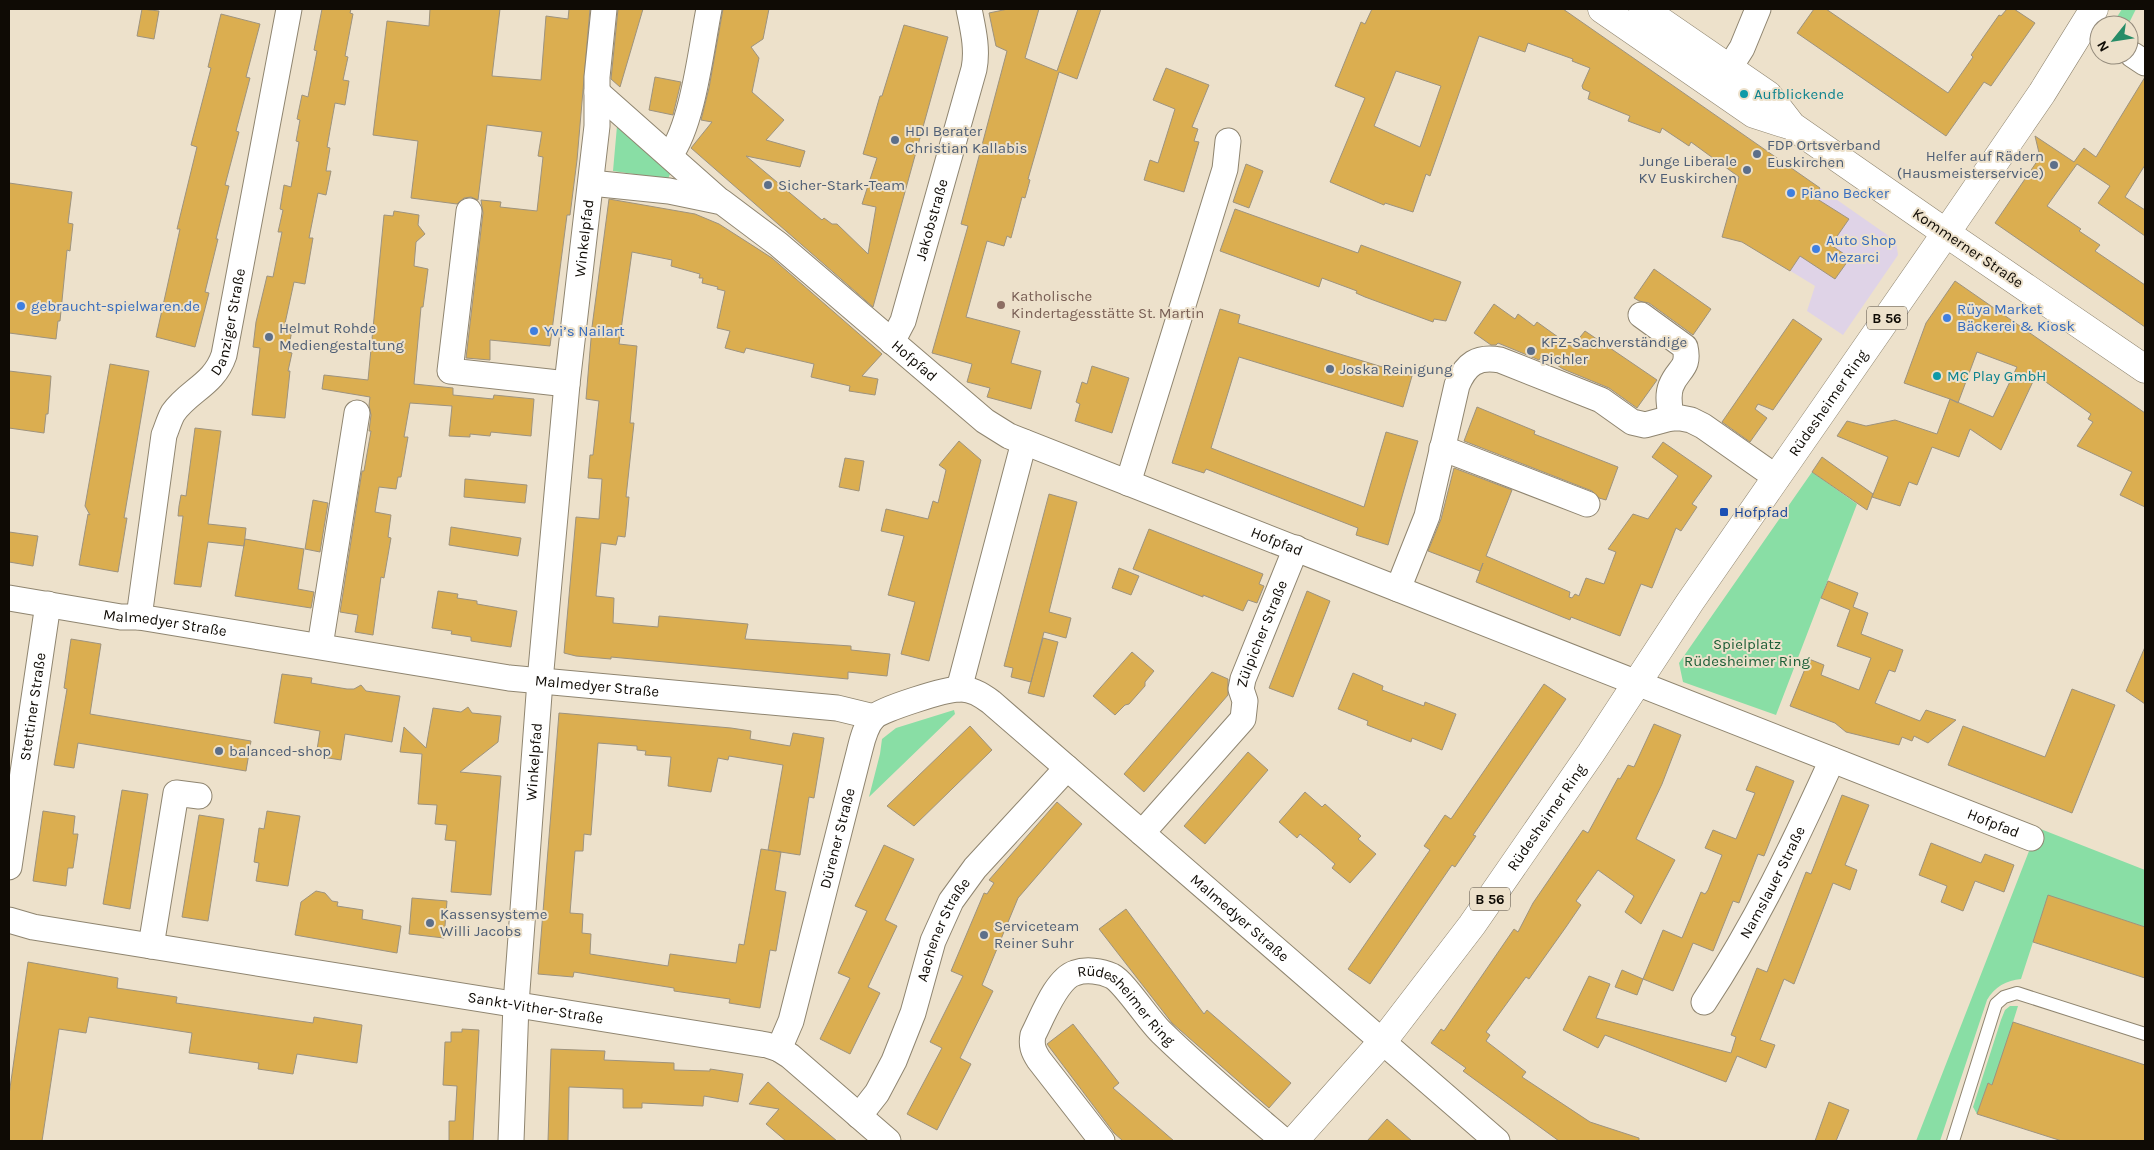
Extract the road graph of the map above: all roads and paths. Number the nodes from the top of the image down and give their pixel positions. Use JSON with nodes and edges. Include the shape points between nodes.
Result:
{"nodes":[{"id":1,"x":290,"y":9,"type":"edge"},
{"id":2,"x":604,"y":9,"type":"edge"},
{"id":3,"x":708,"y":9,"type":"edge"},
{"id":4,"x":969,"y":9,"type":"edge"},
{"id":5,"x":1602,"y":9,"type":"edge"},
{"id":6,"x":1643,"y":9,"type":"edge"},
{"id":7,"x":1758,"y":9,"type":"edge"},
{"id":8,"x":2088,"y":19,"type":"edge"},
{"id":9,"x":1723,"y":78,"type":"junction"},
{"id":10,"x":597,"y":92,"type":"junction"},
{"id":11,"x":1228,"y":141,"type":"dead end"},
{"id":12,"x":670,"y":155,"type":"junction"},
{"id":13,"x":591,"y":183,"type":"junction"},
{"id":14,"x":722,"y":202,"type":"junction"},
{"id":15,"x":469,"y":211,"type":"dead end"},
{"id":16,"x":1946,"y":233,"type":"junction"},
{"id":17,"x":1641,"y":315,"type":"dead end"},
{"id":18,"x":892,"y":342,"type":"junction"},
{"id":19,"x":2145,"y":369,"type":"edge"},
{"id":20,"x":567,"y":384,"type":"junction"},
{"id":21,"x":358,"y":413,"type":"dead end"},
{"id":22,"x":1671,"y":418,"type":"junction"},
{"id":23,"x":1024,"y":442,"type":"junction"},
{"id":24,"x":1442,"y":448,"type":"junction"},
{"id":25,"x":1776,"y":478,"type":"junction"},
{"id":26,"x":1128,"y":482,"type":"junction"},
{"id":27,"x":1587,"y":504,"type":"dead end"},
{"id":28,"x":1296,"y":548,"type":"junction"},
{"id":29,"x":1398,"y":589,"type":"junction"},
{"id":30,"x":9,"y":598,"type":"edge"},
{"id":31,"x":48,"y":604,"type":"junction"},
{"id":32,"x":139,"y":617,"type":"junction"},
{"id":33,"x":320,"y":646,"type":"junction"},
{"id":34,"x":540,"y":681,"type":"junction"},
{"id":35,"x":1637,"y":682,"type":"junction"},
{"id":36,"x":970,"y":692,"type":"junction"},
{"id":37,"x":874,"y":717,"type":"junction"},
{"id":38,"x":1832,"y":760,"type":"junction"},
{"id":39,"x":1067,"y":768,"type":"junction"},
{"id":40,"x":199,"y":796,"type":"dead end"},
{"id":41,"x":1142,"y":833,"type":"junction"},
{"id":42,"x":2031,"y":838,"type":"dead end"},
{"id":43,"x":9,"y":867,"type":"edge"},
{"id":44,"x":9,"y":920,"type":"edge"},
{"id":45,"x":151,"y":946,"type":"junction"},
{"id":46,"x":1704,"y":1002,"type":"dead end"},
{"id":47,"x":516,"y":1004,"type":"junction"},
{"id":48,"x":2145,"y":1034,"type":"edge"},
{"id":49,"x":1383,"y":1041,"type":"junction"},
{"id":50,"x":779,"y":1049,"type":"junction"},
{"id":51,"x":860,"y":1116,"type":"junction"},
{"id":52,"x":511,"y":1141,"type":"edge"},
{"id":53,"x":888,"y":1141,"type":"edge"},
{"id":54,"x":1102,"y":1141,"type":"edge"},
{"id":55,"x":1284,"y":1141,"type":"edge"},
{"id":56,"x":1294,"y":1141,"type":"edge"},
{"id":57,"x":1497,"y":1141,"type":"edge"},
{"id":58,"x":1953,"y":1141,"type":"edge"}],
"edges":[{"from":1,"to":32,"type":"street","name":"Danziger Straße","via":[[224,355],[211,378],[174,412],[164,435]]},
{"from":2,"to":10,"type":"street","name":"Winkelpfad"},
{"from":3,"to":12,"type":"street","via":[[687,116],[678,144]]},
{"from":4,"to":18,"type":"street","name":"Jakobstraße","via":[[975,40],[974,70],[903,321]]},
{"from":5,"to":9,"type":"main road","name":"Kommerner Straße"},
{"from":6,"to":9,"type":"main road","name":"Kommerner Straße"},
{"from":7,"to":9,"type":"street","via":[[1742,48]]},
{"from":8,"to":16,"type":"main road","name":"Rüdesheimer Ring","via":[[2042,93]]},
{"from":9,"to":16,"type":"main road","name":"Kommerner Straße","via":[[1754,114],[1792,126]]},
{"from":10,"to":12,"type":"street","name":"Hofpfad"},
{"from":10,"to":13,"type":"street","name":"Winkelpfad"},
{"from":11,"to":26,"type":"street","via":[[1225,169]]},
{"from":12,"to":14,"type":"street","name":"Hofpfad"},
{"from":13,"to":14,"type":"street","name":"Hofpfad","via":[[669,191]]},
{"from":13,"to":20,"type":"street","name":"Winkelpfad"},
{"from":14,"to":18,"type":"street","name":"Hofpfad","via":[[778,244]]},
{"from":15,"to":20,"type":"street","via":[[450,371]]},
{"from":16,"to":19,"type":"main road","name":"Kommerner Straße"},
{"from":16,"to":25,"type":"main road","name":"Rüdesheimer Ring","number":"B 56"},
{"from":17,"to":22,"type":"street","via":[[1685,347],[1688,358],[1671,385],[1668,399]]},
{"from":18,"to":23,"type":"street","name":"Hofpfad","via":[[985,421],[1000,432]]},
{"from":20,"to":34,"type":"street","name":"Winkelpfad"},
{"from":21,"to":33,"type":"street"},
{"from":22,"to":24,"type":"street","via":[[1645,425],[1632,422],[1601,400],[1500,360],[1485,358],[1464,370],[1457,385]]},
{"from":22,"to":25,"type":"street","via":[[1691,420],[1703,426]]},
{"from":23,"to":26,"type":"street","name":"Hofpfad"},
{"from":23,"to":36,"type":"street"},
{"from":24,"to":27,"type":"street"},
{"from":24,"to":29,"type":"street","via":[[1427,516]]},
{"from":25,"to":35,"type":"main road","name":"Rüdesheimer Ring","number":"B 56"},
{"from":26,"to":28,"type":"street","name":"Hofpfad"},
{"from":28,"to":29,"type":"street","name":"Hofpfad"},
{"from":28,"to":41,"type":"street","name":"Zülpicher Straße","via":[[1243,680],[1243,719]]},
{"from":29,"to":35,"type":"street","name":"Hofpfad"},
{"from":30,"to":31,"type":"street","name":"Malmedyer Straße"},
{"from":31,"to":32,"type":"street","name":"Malmedyer Straße","via":[[121,617]]},
{"from":31,"to":43,"type":"street","name":"Stettiner Straße"},
{"from":32,"to":33,"type":"street","name":"Malmedyer Straße"},
{"from":33,"to":34,"type":"street","name":"Malmedyer Straße"},
{"from":34,"to":37,"type":"street","name":"Malmedyer Straße","via":[[836,708]]},
{"from":34,"to":47,"type":"street","name":"Winkelpfad"},
{"from":35,"to":38,"type":"street","name":"Hofpfad"},
{"from":35,"to":49,"type":"main road","name":"Rüdesheimer Ring","number":"B 56","via":[[1472,925]]},
{"from":36,"to":37,"type":"street","via":[[886,710]]},
{"from":36,"to":39,"type":"street","name":"Malmedyer Straße"},
{"from":37,"to":50,"type":"street","name":"Dürener Straße","via":[[863,737],[791,1022]]},
{"from":38,"to":42,"type":"street","name":"Hofpfad"},
{"from":38,"to":46,"type":"street","name":"Namslauer Straße","via":[[1754,922]]},
{"from":39,"to":41,"type":"street","name":"Malmedyer Straße"},
{"from":39,"to":51,"type":"street","name":"Aachener Straße","via":[[975,868],[951,902],[933,941],[913,1013],[894,1061]]},
{"from":40,"to":45,"type":"street","via":[[176,792]]},
{"from":41,"to":49,"type":"street","name":"Malmedyer Straße"},
{"from":44,"to":45,"type":"street","name":"Sankt-Vither-Straße","via":[[33,927]]},
{"from":45,"to":47,"type":"street","name":"Sankt-Vither-Straße"},
{"from":47,"to":50,"type":"street","name":"Sankt-Vither-Straße","via":[[754,1042]]},
{"from":47,"to":52,"type":"street","name":"Winkelpfad"},
{"from":48,"to":58,"type":"lane","via":[[2017,993],[2004,997],[1996,1004]]},
{"from":49,"to":56,"type":"main road","name":"Rüdesheimer Ring","number":"B 56"},
{"from":49,"to":57,"type":"street","name":"Malmedyer Straße"},
{"from":50,"to":51,"type":"street","name":"Sankt-Vither-Straße"},
{"from":51,"to":53,"type":"street","name":"Sankt-Vither-Straße"},
{"from":54,"to":55,"type":"street","name":"Rüdesheimer Ring","via":[[1039,1060],[1031,1043],[1059,986],[1073,973],[1089,970],[1112,976],[1161,1032]]}]}
